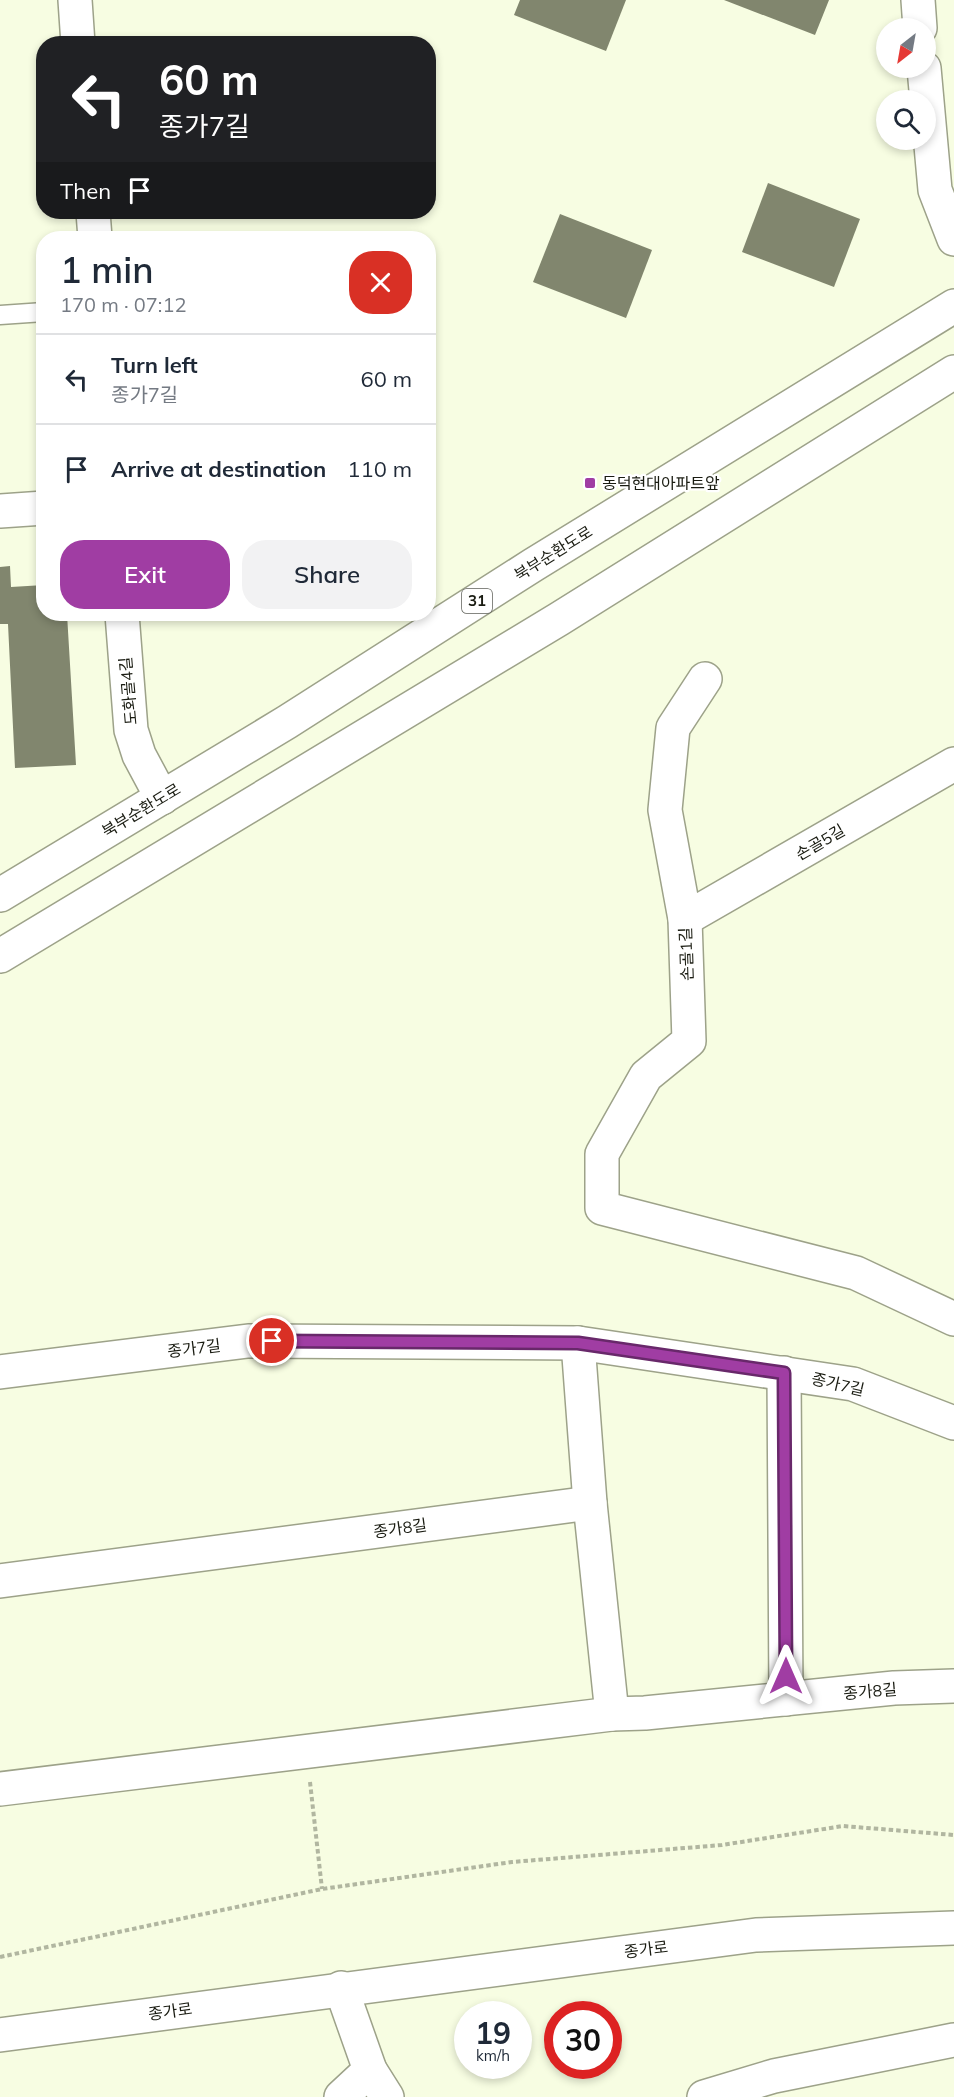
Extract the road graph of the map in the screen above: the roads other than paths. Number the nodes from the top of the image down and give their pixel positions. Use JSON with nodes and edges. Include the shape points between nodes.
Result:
{"nodes":[{"id":1,"x":75,"y":0,"type":"edge"},
{"id":2,"x":918,"y":0,"type":"edge"},
{"id":3,"x":919,"y":18,"type":"edge"},
{"id":4,"x":77,"y":36,"type":"edge"},
{"id":5,"x":925,"y":78,"type":"edge"},
{"id":6,"x":954,"y":239,"type":"edge"},
{"id":7,"x":954,"y":306,"type":"edge"},
{"id":8,"x":36,"y":313,"type":"edge"},
{"id":9,"x":0,"y":315,"type":"edge"},
{"id":10,"x":954,"y":372,"type":"edge"},
{"id":11,"x":36,"y":509,"type":"edge"},
{"id":12,"x":0,"y":511,"type":"edge"},
{"id":13,"x":122,"y":621,"type":"edge"},
{"id":14,"x":705,"y":679,"type":"dead end"},
{"id":15,"x":954,"y":764,"type":"edge"},
{"id":16,"x":162,"y":798,"type":"junction"},
{"id":17,"x":0,"y":895,"type":"edge"},
{"id":18,"x":685,"y":920,"type":"junction"},
{"id":19,"x":0,"y":956,"type":"edge"},
{"id":20,"x":954,"y":1319,"type":"edge"},
{"id":21,"x":578,"y":1343,"type":"junction"},
{"id":22,"x":0,"y":1372,"type":"edge"},
{"id":23,"x":784,"y":1373,"type":"junction"},
{"id":24,"x":954,"y":1423,"type":"edge"},
{"id":25,"x":590,"y":1503,"type":"junction"},
{"id":26,"x":0,"y":1581,"type":"edge"},
{"id":27,"x":954,"y":1686,"type":"edge"},
{"id":28,"x":786,"y":1699,"type":"junction"},
{"id":29,"x":612,"y":1714,"type":"junction"},
{"id":30,"x":0,"y":1790,"type":"edge"},
{"id":31,"x":954,"y":1929,"type":"edge"},
{"id":32,"x":340,"y":1988,"type":"junction"},
{"id":33,"x":0,"y":2035,"type":"edge"},
{"id":34,"x":954,"y":2040,"type":"edge"},
{"id":35,"x":378,"y":2084,"type":"edge"},
{"id":36,"x":341,"y":2097,"type":"edge"},
{"id":37,"x":704,"y":2097,"type":"edge"}],
"edges":[{"from":1,"to":4,"type":"street"},
{"from":2,"to":3,"type":"street"},
{"from":5,"to":6,"type":"street","via":[[935,190]]},
{"from":7,"to":16,"type":"street","name":"북부순환도로","number":"31"},
{"from":8,"to":9,"type":"lane"},
{"from":10,"to":19,"type":"street","via":[[559,619]]},
{"from":11,"to":12,"type":"street"},
{"from":13,"to":16,"type":"street","name":"도화골4길","via":[[130,729]]},
{"from":14,"to":18,"type":"street","name":"손골1길","via":[[673,728],[665,810]]},
{"from":15,"to":18,"type":"street","name":"손골5길"},
{"from":16,"to":17,"type":"street","name":"북부순환도로","number":"31"},
{"from":18,"to":20,"type":"street","name":"손골1길","via":[[689,1041],[646,1076],[602,1154],[602,1208],[856,1273]]},
{"from":21,"to":22,"type":"street","name":"종가7길","via":[[248,1341]]},
{"from":21,"to":23,"type":"street","name":"종가7길"},
{"from":21,"to":25,"type":"street"},
{"from":23,"to":24,"type":"street","name":"종가7길","via":[[853,1384]]},
{"from":23,"to":28,"type":"street"},
{"from":25,"to":26,"type":"street","name":"종가8길"},
{"from":25,"to":29,"type":"street"},
{"from":27,"to":28,"type":"street","name":"종가8길"},
{"from":28,"to":29,"type":"street","name":"종가8길"},
{"from":29,"to":30,"type":"street","name":"종가8길"},
{"from":31,"to":32,"type":"street","name":"종가로","via":[[756,1935]]},
{"from":32,"to":33,"type":"street","name":"종가로"},
{"from":32,"to":35,"type":"street"},
{"from":34,"to":37,"type":"street","via":[[774,2076]]},
{"from":35,"to":36,"type":"street"}]}
